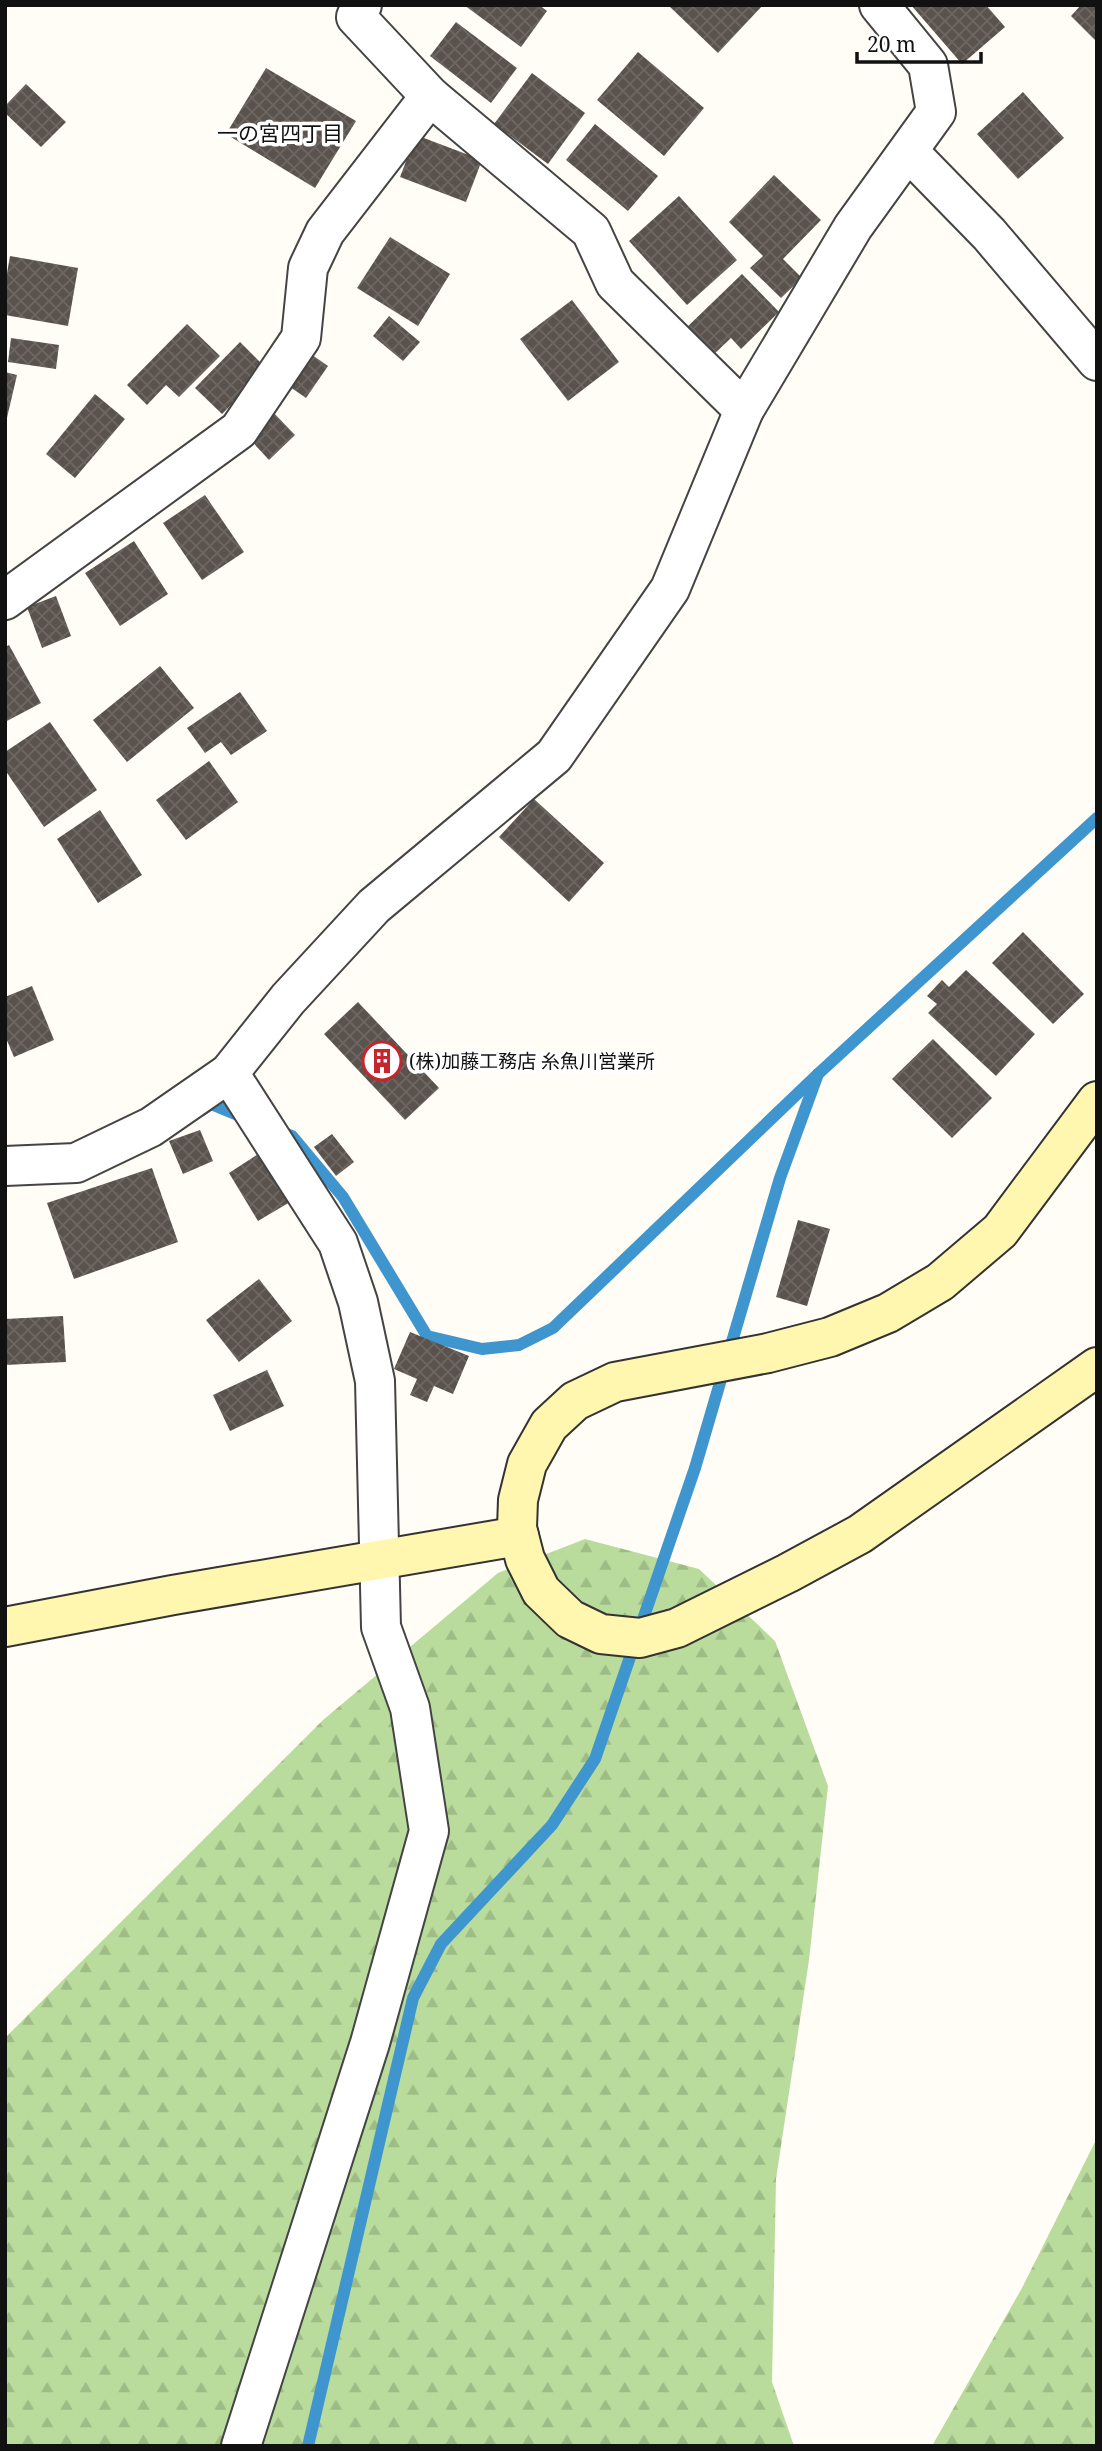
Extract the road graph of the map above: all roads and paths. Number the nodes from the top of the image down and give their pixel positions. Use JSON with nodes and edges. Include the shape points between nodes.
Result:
{"nodes":[{"id":1,"x":362,"y":5,"type":"edge"},
{"id":2,"x":879,"y":5,"type":"edge"},
{"id":3,"x":430,"y":96,"type":"junction"},
{"id":4,"x":909,"y":152,"type":"junction"},
{"id":5,"x":1097,"y":361,"type":"edge"},
{"id":6,"x":744,"y":410,"type":"junction"},
{"id":7,"x":5,"y":600,"type":"edge"},
{"id":8,"x":229,"y":1073,"type":"junction"},
{"id":9,"x":1097,"y":1101,"type":"edge"},
{"id":10,"x":5,"y":1166,"type":"edge"},
{"id":11,"x":1097,"y":1367,"type":"edge"},
{"id":12,"x":519,"y":1536,"type":"junction"},
{"id":13,"x":380,"y":1560,"type":"junction"},
{"id":14,"x":5,"y":1627,"type":"edge"},
{"id":15,"x":241,"y":2446,"type":"edge"}],
"edges":[{"from":1,"to":3,"type":"street","via":[[356,17]]},
{"from":2,"to":4,"type":"street","via":[[928,65],[936,112]]},
{"from":3,"to":6,"type":"street","via":[[591,231],[615,283]]},
{"from":3,"to":7,"type":"street","via":[[325,232],[308,268],[301,338],[239,430]]},
{"from":4,"to":5,"type":"street","via":[[989,234]]},
{"from":4,"to":6,"type":"street","via":[[853,227]]},
{"from":6,"to":8,"type":"street","via":[[670,589],[554,756],[374,906],[288,999]]},
{"from":8,"to":10,"type":"street","via":[[151,1128],[76,1163]]},
{"from":8,"to":13,"type":"street","via":[[338,1243],[358,1302],[375,1381]]},
{"from":9,"to":12,"type":"street","via":[[1000,1231],[940,1282],[888,1313],[830,1337],[768,1353],[615,1382],[575,1401],[549,1425],[527,1464],[518,1500]]},
{"from":11,"to":12,"type":"street","via":[[860,1534],[677,1628],[640,1638],[601,1634],[570,1619],[541,1591]]},
{"from":12,"to":13,"type":"street"},
{"from":13,"to":14,"type":"street"},
{"from":13,"to":15,"type":"street","via":[[381,1627],[410,1708],[429,1831],[370,2043]]}]}
